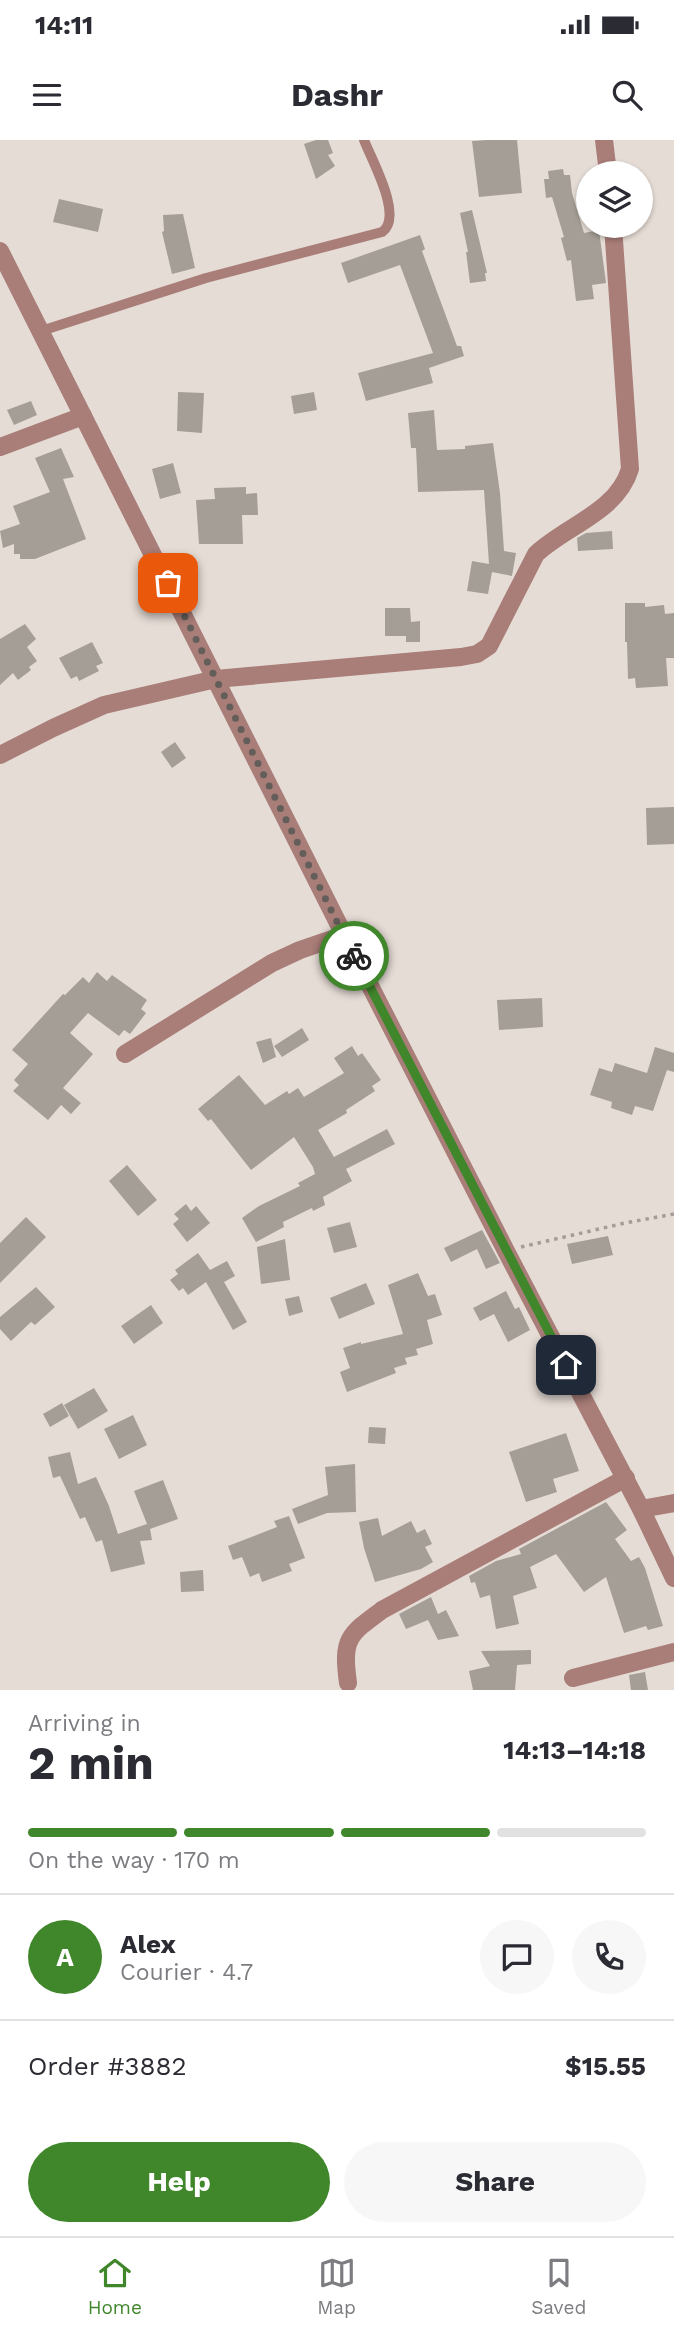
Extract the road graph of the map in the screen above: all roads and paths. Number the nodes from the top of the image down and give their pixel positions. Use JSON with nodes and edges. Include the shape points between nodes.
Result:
{"nodes":[{"id":1,"x":364,"y":140,"type":"edge"},
{"id":2,"x":604,"y":140,"type":"edge"},
{"id":3,"x":607,"y":161,"type":"edge"},
{"id":4,"x":614,"y":238,"type":"edge"},
{"id":5,"x":0,"y":251,"type":"edge"},
{"id":6,"x":41,"y":331,"type":"junction"},
{"id":7,"x":83,"y":416,"type":"junction"},
{"id":8,"x":0,"y":447,"type":"edge"},
{"id":9,"x":216,"y":678,"type":"junction"},
{"id":10,"x":0,"y":755,"type":"edge"},
{"id":11,"x":344,"y":935,"type":"junction"},
{"id":12,"x":125,"y":1054,"type":"dead end"},
{"id":13,"x":674,"y":1214,"type":"edge"},
{"id":14,"x":506,"y":1251,"type":"junction"},
{"id":15,"x":626,"y":1478,"type":"junction"},
{"id":16,"x":674,"y":1503,"type":"edge"},
{"id":17,"x":641,"y":1509,"type":"junction"},
{"id":18,"x":674,"y":1578,"type":"edge"},
{"id":19,"x":674,"y":1652,"type":"edge"},
{"id":20,"x":573,"y":1678,"type":"dead end"},
{"id":21,"x":348,"y":1683,"type":"dead end"}],
"edges":[{"from":1,"to":6,"type":"lane","via":[[391,208],[390,225],[382,232],[206,278]]},
{"from":2,"to":3,"type":"street"},
{"from":4,"to":9,"type":"street","via":[[630,468],[626,482],[592,515],[536,554],[489,646],[461,657]]},
{"from":5,"to":6,"type":"street"},
{"from":6,"to":7,"type":"street"},
{"from":7,"to":8,"type":"street"},
{"from":7,"to":9,"type":"street"},
{"from":9,"to":10,"type":"street","via":[[104,705]]},
{"from":9,"to":11,"type":"street"},
{"from":11,"to":12,"type":"street","via":[[260,969]]},
{"from":11,"to":14,"type":"street"},
{"from":13,"to":14,"type":"path"},
{"from":14,"to":15,"type":"street"},
{"from":15,"to":17,"type":"street"},
{"from":15,"to":21,"type":"street","via":[[373,1616],[347,1643]]},
{"from":16,"to":17,"type":"street"},
{"from":17,"to":18,"type":"street"},
{"from":19,"to":20,"type":"street"}]}
